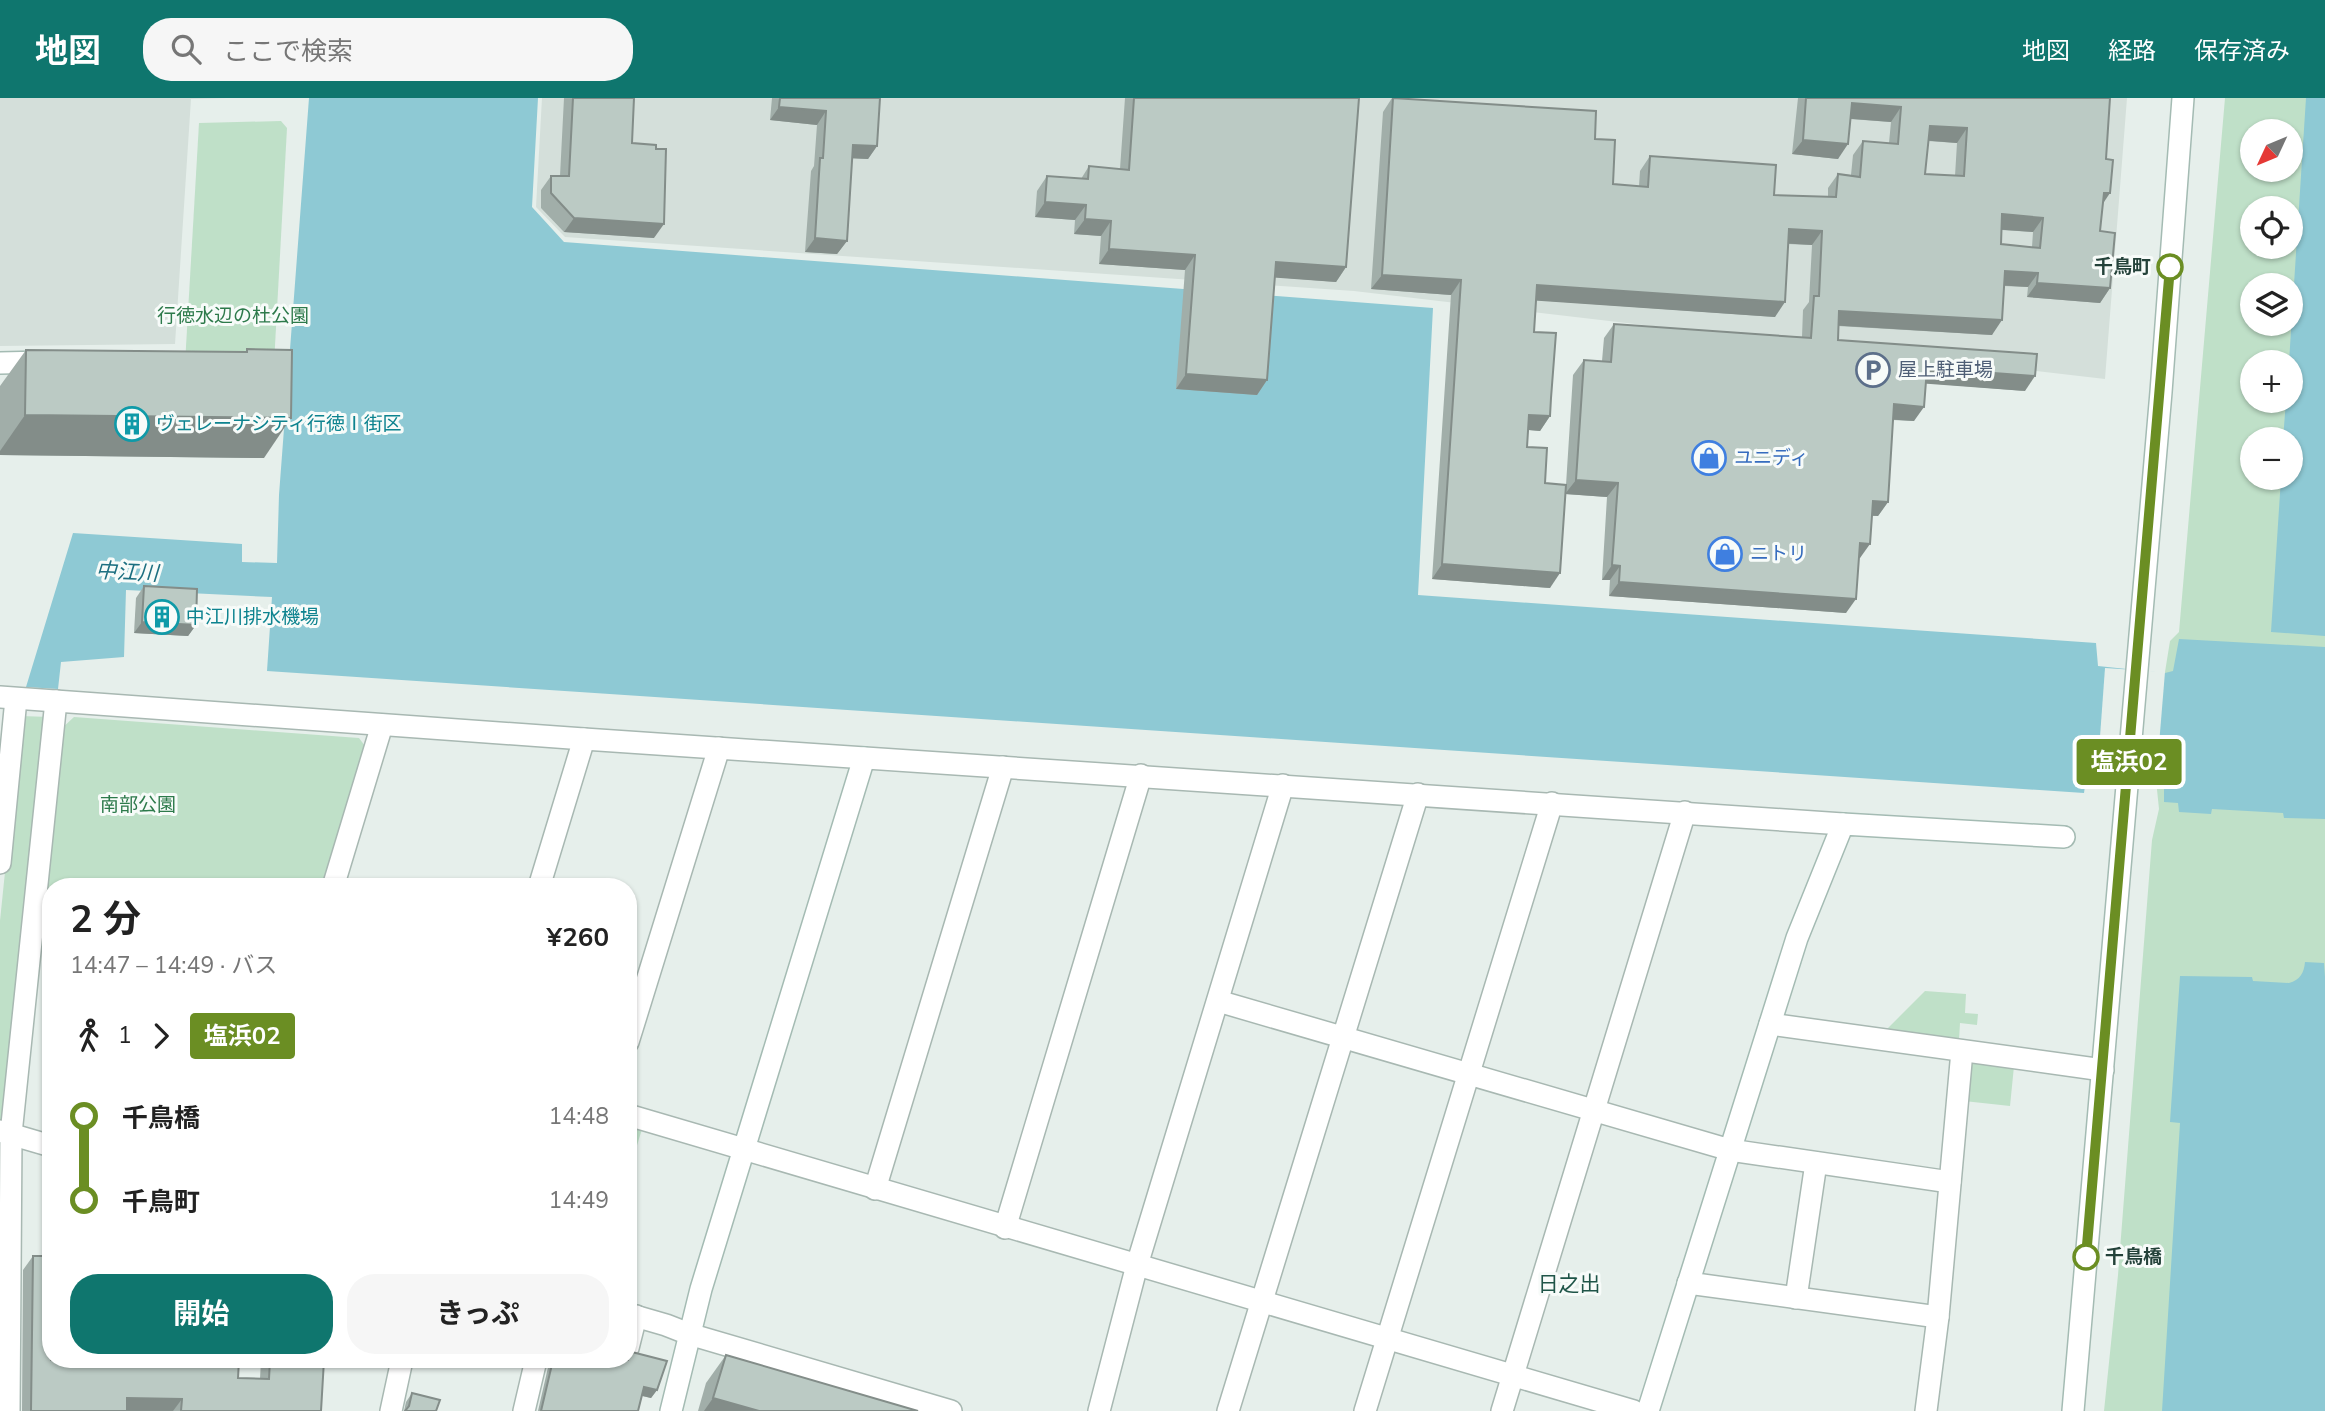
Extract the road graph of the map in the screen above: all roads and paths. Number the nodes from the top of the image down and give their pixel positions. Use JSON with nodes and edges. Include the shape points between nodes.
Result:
{"nodes":[{"id":1,"x":2183,"y":98,"type":"edge"},
{"id":2,"x":65,"y":362,"type":"edge"},
{"id":3,"x":0,"y":363,"type":"edge"},
{"id":4,"x":8,"y":698,"type":"edge"},
{"id":5,"x":56,"y":701,"type":"junction"},
{"id":6,"x":382,"y":725,"type":"junction"},
{"id":7,"x":584,"y":739,"type":"junction"},
{"id":8,"x":719,"y":748,"type":"junction"},
{"id":9,"x":864,"y":758,"type":"junction"},
{"id":10,"x":1003,"y":767,"type":"junction"},
{"id":11,"x":1141,"y":775,"type":"junction"},
{"id":12,"x":1283,"y":785,"type":"junction"},
{"id":13,"x":1418,"y":794,"type":"junction"},
{"id":14,"x":1552,"y":803,"type":"junction"},
{"id":15,"x":1685,"y":813,"type":"junction"},
{"id":16,"x":1843,"y":824,"type":"junction"},
{"id":17,"x":2064,"y":837,"type":"dead end"},
{"id":18,"x":0,"y":863,"type":"edge"},
{"id":19,"x":45,"y":878,"type":"edge"},
{"id":20,"x":336,"y":878,"type":"edge"},
{"id":21,"x":542,"y":878,"type":"edge"},
{"id":22,"x":41,"y":942,"type":"edge"},
{"id":23,"x":1218,"y":1001,"type":"junction"},
{"id":24,"x":637,"y":1013,"type":"edge"},
{"id":25,"x":1770,"y":1024,"type":"junction"},
{"id":26,"x":1343,"y":1037,"type":"junction"},
{"id":27,"x":1962,"y":1051,"type":"junction"},
{"id":28,"x":2103,"y":1070,"type":"junction"},
{"id":29,"x":1469,"y":1074,"type":"junction"},
{"id":30,"x":1594,"y":1111,"type":"junction"},
{"id":31,"x":637,"y":1118,"type":"edge"},
{"id":32,"x":6,"y":1133,"type":"edge"},
{"id":33,"x":42,"y":1143,"type":"edge"},
{"id":34,"x":744,"y":1150,"type":"junction"},
{"id":35,"x":1730,"y":1150,"type":"junction"},
{"id":36,"x":1816,"y":1163,"type":"junction"},
{"id":37,"x":1950,"y":1182,"type":"junction"},
{"id":38,"x":875,"y":1189,"type":"junction"},
{"id":39,"x":1005,"y":1228,"type":"junction"},
{"id":40,"x":1137,"y":1265,"type":"junction"},
{"id":41,"x":1688,"y":1283,"type":"junction"},
{"id":42,"x":1796,"y":1298,"type":"junction"},
{"id":43,"x":1262,"y":1302,"type":"junction"},
{"id":44,"x":637,"y":1316,"type":"edge"},
{"id":45,"x":1938,"y":1317,"type":"junction"},
{"id":46,"x":689,"y":1334,"type":"junction"},
{"id":47,"x":1388,"y":1339,"type":"junction"},
{"id":48,"x":400,"y":1368,"type":"edge"},
{"id":49,"x":534,"y":1368,"type":"edge"},
{"id":50,"x":1513,"y":1376,"type":"junction"},
{"id":51,"x":9,"y":1411,"type":"edge"},
{"id":52,"x":391,"y":1411,"type":"edge"},
{"id":53,"x":524,"y":1411,"type":"edge"},
{"id":54,"x":671,"y":1411,"type":"edge"},
{"id":55,"x":951,"y":1411,"type":"edge"},
{"id":56,"x":1099,"y":1411,"type":"edge"},
{"id":57,"x":1228,"y":1411,"type":"edge"},
{"id":58,"x":1366,"y":1411,"type":"edge"},
{"id":59,"x":1502,"y":1411,"type":"edge"},
{"id":60,"x":1634,"y":1411,"type":"edge"},
{"id":61,"x":1648,"y":1411,"type":"edge"},
{"id":62,"x":1926,"y":1411,"type":"edge"},
{"id":63,"x":2073,"y":1411,"type":"edge"}],
"edges":[{"from":1,"to":28,"type":"street"},
{"from":2,"to":3,"type":"street"},
{"from":4,"to":5,"type":"street"},
{"from":4,"to":18,"type":"street"},
{"from":5,"to":6,"type":"street"},
{"from":5,"to":19,"type":"street"},
{"from":6,"to":7,"type":"street"},
{"from":6,"to":20,"type":"street"},
{"from":7,"to":8,"type":"street"},
{"from":7,"to":21,"type":"street"},
{"from":8,"to":9,"type":"street"},
{"from":8,"to":24,"type":"street"},
{"from":9,"to":10,"type":"street"},
{"from":9,"to":34,"type":"street"},
{"from":10,"to":11,"type":"street"},
{"from":10,"to":38,"type":"street"},
{"from":11,"to":12,"type":"street"},
{"from":11,"to":39,"type":"street"},
{"from":12,"to":13,"type":"street"},
{"from":12,"to":23,"type":"street"},
{"from":13,"to":14,"type":"street"},
{"from":13,"to":26,"type":"street"},
{"from":14,"to":15,"type":"street"},
{"from":14,"to":29,"type":"street"},
{"from":15,"to":16,"type":"street"},
{"from":15,"to":30,"type":"street"},
{"from":16,"to":17,"type":"street"},
{"from":16,"to":25,"type":"street","via":[[1797,938]]},
{"from":22,"to":32,"type":"street"},
{"from":23,"to":26,"type":"street"},
{"from":23,"to":40,"type":"street"},
{"from":25,"to":27,"type":"street"},
{"from":25,"to":35,"type":"street"},
{"from":26,"to":29,"type":"street"},
{"from":26,"to":43,"type":"street"},
{"from":27,"to":28,"type":"street"},
{"from":27,"to":37,"type":"street"},
{"from":28,"to":63,"type":"street"},
{"from":29,"to":30,"type":"street"},
{"from":29,"to":47,"type":"street"},
{"from":30,"to":35,"type":"street"},
{"from":30,"to":50,"type":"street"},
{"from":31,"to":34,"type":"street"},
{"from":32,"to":33,"type":"street"},
{"from":32,"to":51,"type":"street"},
{"from":34,"to":38,"type":"street"},
{"from":34,"to":46,"type":"street"},
{"from":35,"to":36,"type":"street"},
{"from":35,"to":41,"type":"street"},
{"from":36,"to":37,"type":"street"},
{"from":36,"to":42,"type":"street"},
{"from":37,"to":45,"type":"street"},
{"from":38,"to":39,"type":"street"},
{"from":39,"to":40,"type":"street"},
{"from":40,"to":43,"type":"street"},
{"from":40,"to":56,"type":"street"},
{"from":41,"to":42,"type":"street"},
{"from":41,"to":61,"type":"street"},
{"from":42,"to":45,"type":"street"},
{"from":43,"to":47,"type":"street"},
{"from":43,"to":57,"type":"street"},
{"from":44,"to":46,"type":"street"},
{"from":45,"to":62,"type":"street"},
{"from":46,"to":54,"type":"street"},
{"from":46,"to":55,"type":"street"},
{"from":47,"to":50,"type":"street"},
{"from":47,"to":58,"type":"street"},
{"from":48,"to":52,"type":"street"},
{"from":49,"to":53,"type":"street"},
{"from":50,"to":59,"type":"street"},
{"from":50,"to":60,"type":"street"}]}
